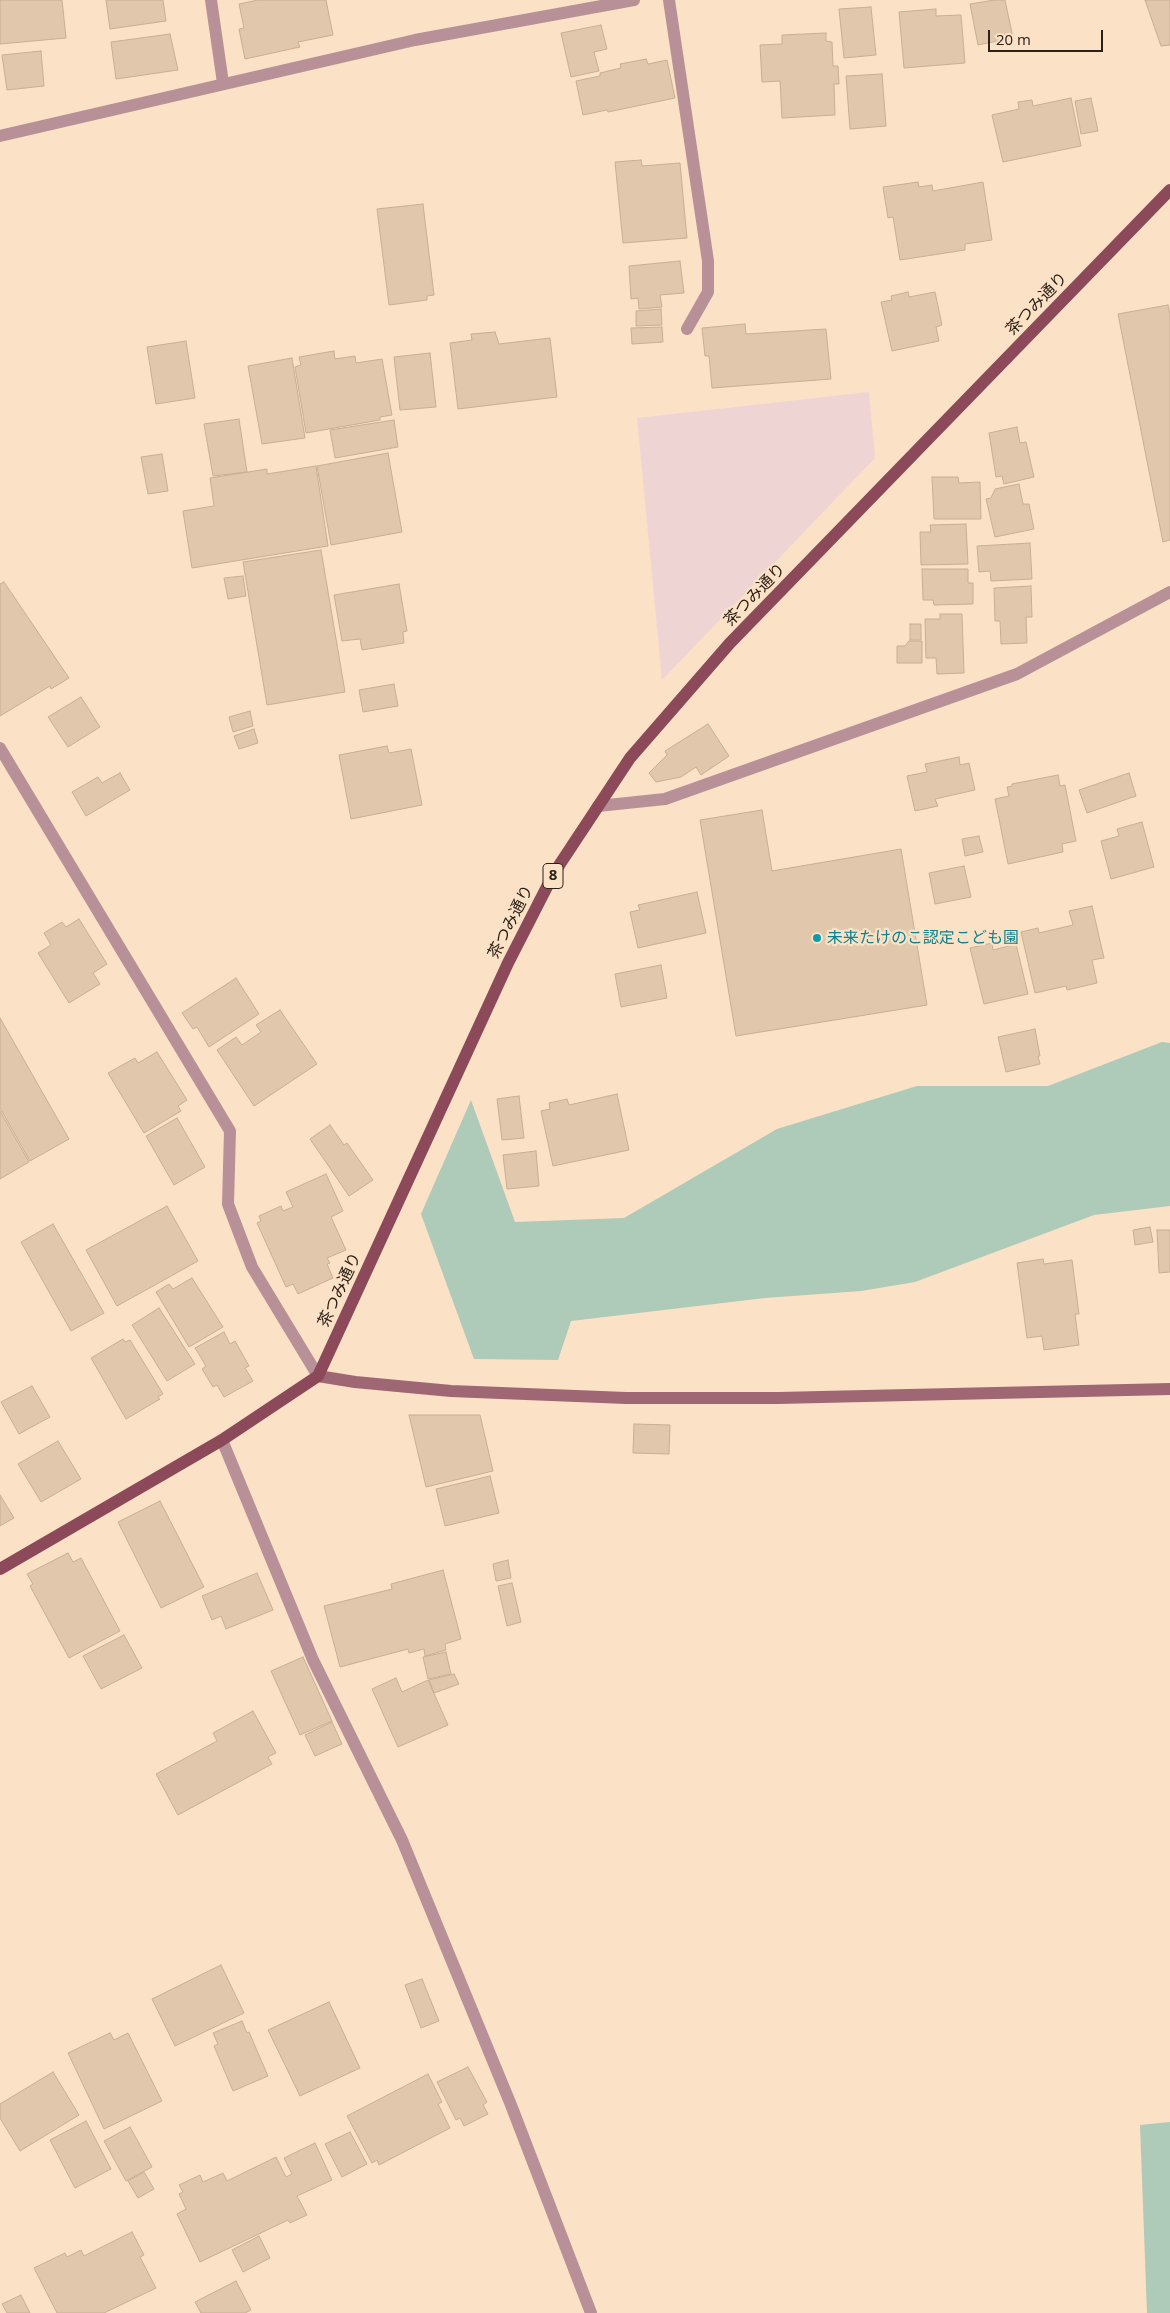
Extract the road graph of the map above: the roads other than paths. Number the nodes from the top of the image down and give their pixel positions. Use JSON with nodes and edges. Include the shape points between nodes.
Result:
{"nodes":[{"id":1,"x":211,"y":0,"type":"edge"},
{"id":2,"x":634,"y":0,"type":"edge"},
{"id":3,"x":669,"y":0,"type":"edge"},
{"id":4,"x":588,"y":5,"type":"edge"},
{"id":5,"x":223,"y":83,"type":"junction"},
{"id":6,"x":0,"y":136,"type":"edge"},
{"id":7,"x":1170,"y":190,"type":"edge"},
{"id":8,"x":687,"y":329,"type":"dead end"},
{"id":9,"x":1170,"y":592,"type":"edge"},
{"id":10,"x":0,"y":748,"type":"edge"},
{"id":11,"x":598,"y":806,"type":"junction"},
{"id":12,"x":318,"y":1376,"type":"junction"},
{"id":13,"x":1170,"y":1389,"type":"edge"},
{"id":14,"x":222,"y":1440,"type":"junction"},
{"id":15,"x":0,"y":1569,"type":"edge"},
{"id":16,"x":592,"y":2313,"type":"edge"}],
"edges":[{"from":1,"to":5,"type":"street"},
{"from":2,"to":4,"type":"street"},
{"from":3,"to":8,"type":"street","via":[[708,261],[708,292]]},
{"from":4,"to":5,"type":"street"},
{"from":5,"to":6,"type":"street"},
{"from":7,"to":11,"type":"main road","name":"茶つみ通り","number":"8","via":[[730,643],[630,758]]},
{"from":9,"to":11,"type":"street","via":[[1017,674],[665,799]]},
{"from":10,"to":12,"type":"street","via":[[230,1131],[228,1204],[252,1267]]},
{"from":11,"to":12,"type":"main road","name":"茶つみ通り","number":"8","via":[[554,873],[508,963]]},
{"from":12,"to":13,"type":"street","via":[[451,1391],[626,1398],[778,1398]]},
{"from":12,"to":14,"type":"main road"},
{"from":14,"to":15,"type":"main road"},
{"from":14,"to":16,"type":"street","via":[[313,1660],[402,1840]]}]}
